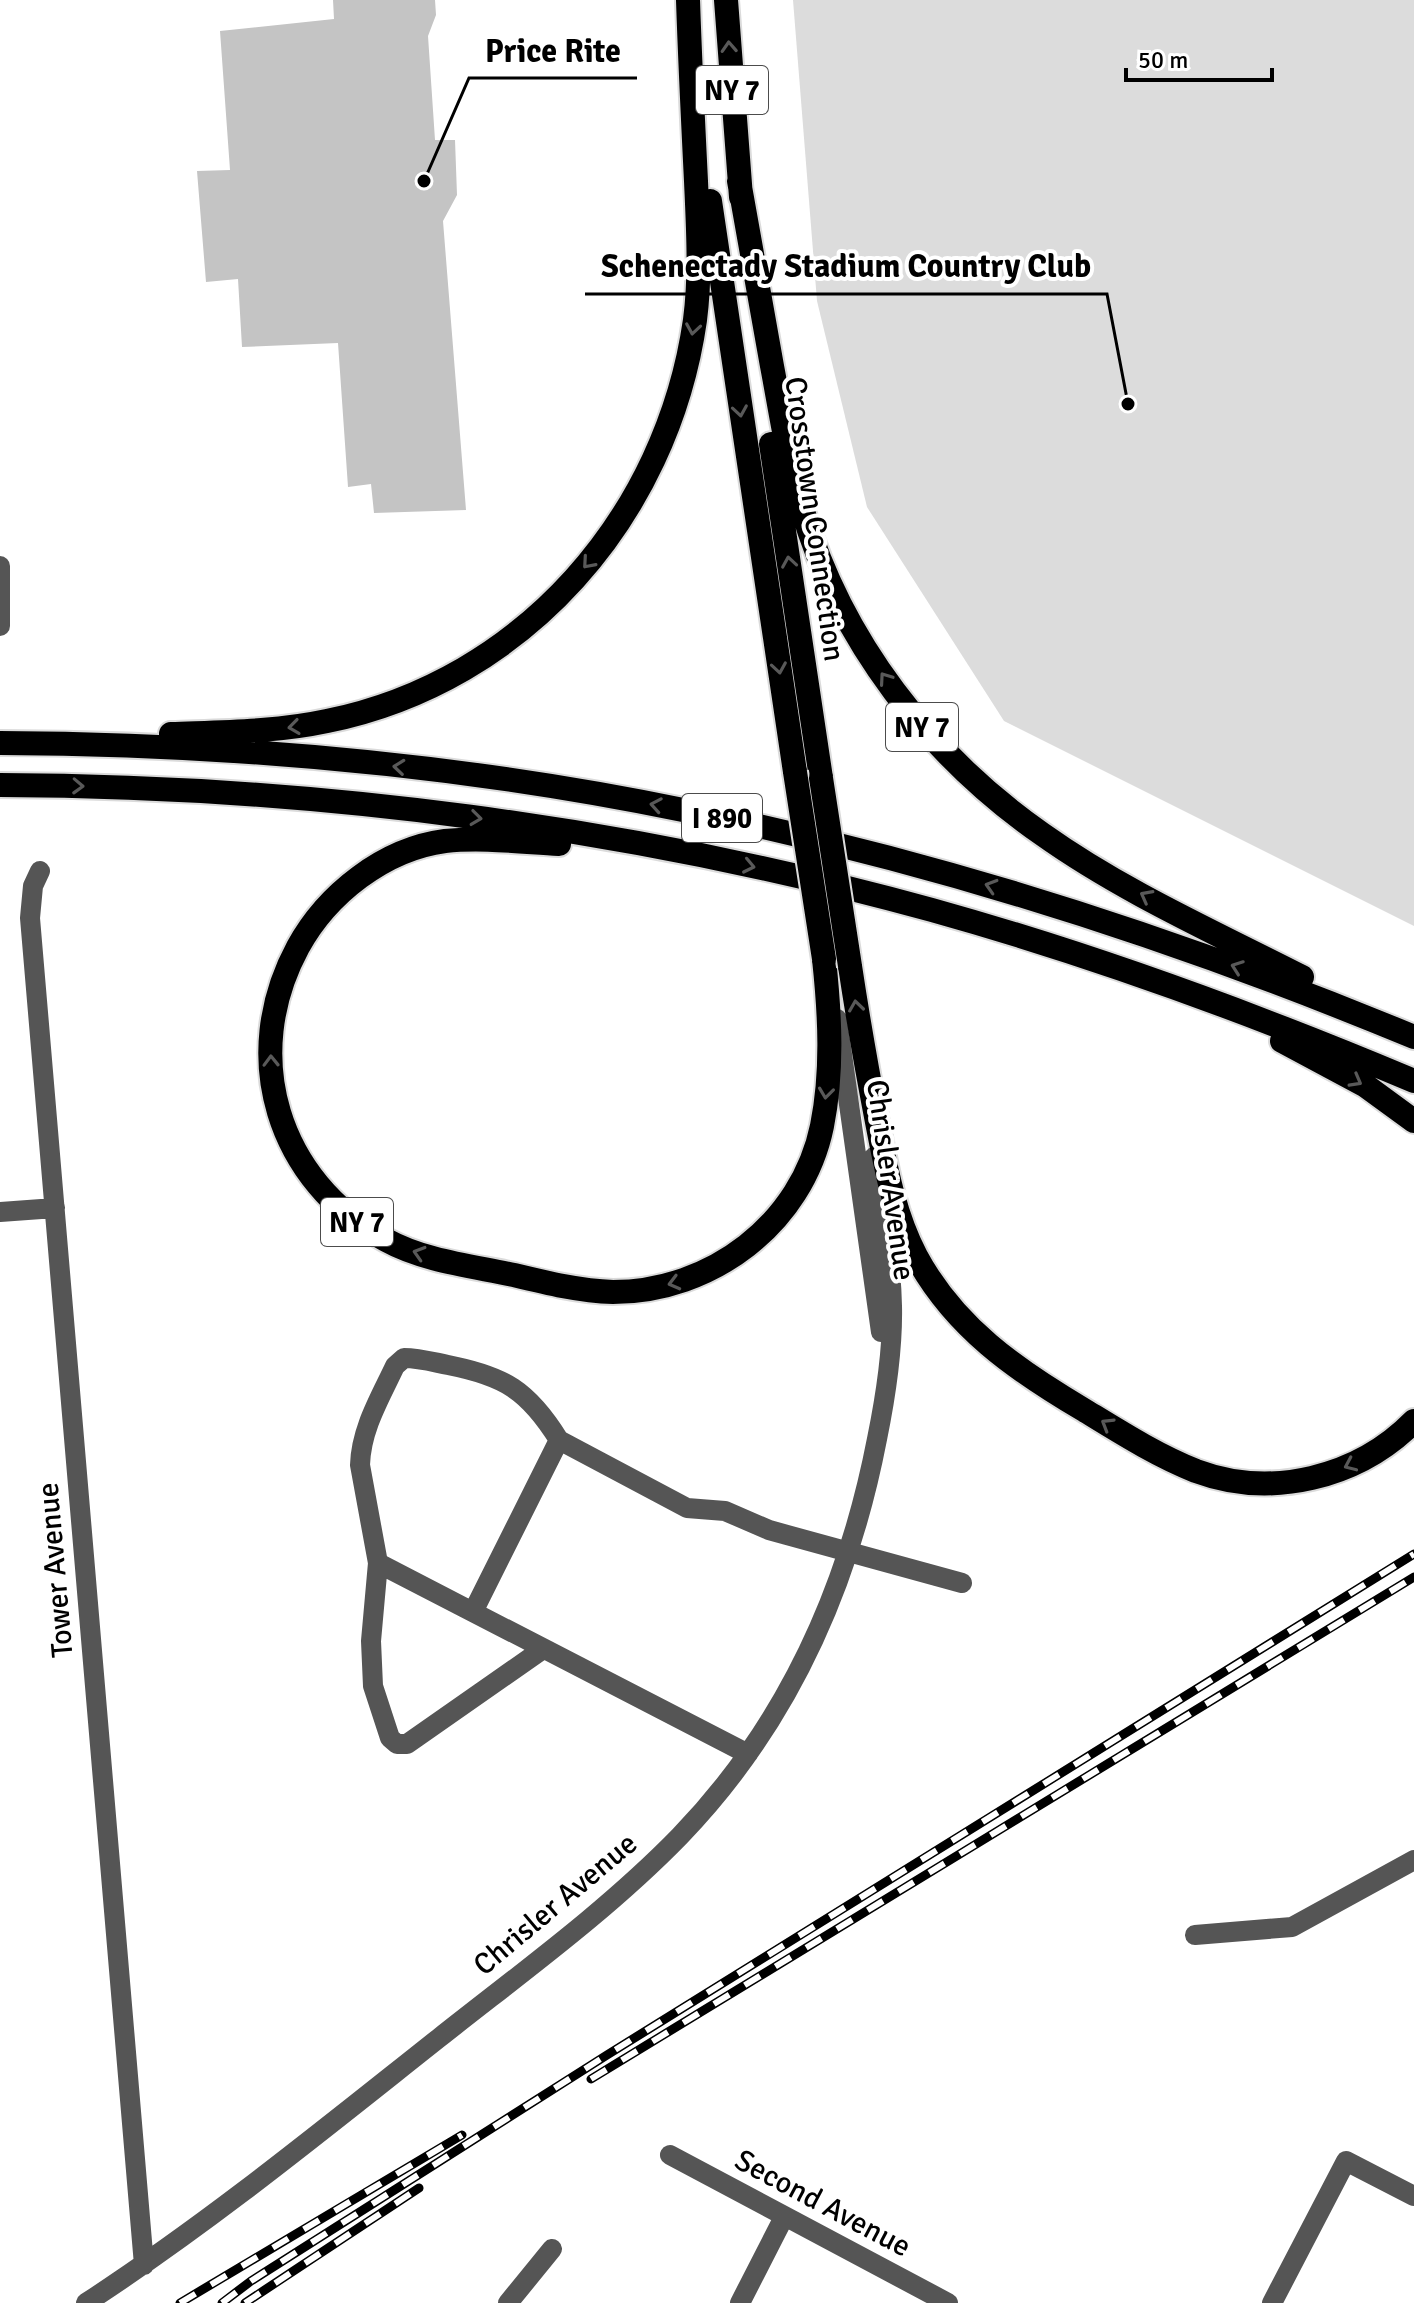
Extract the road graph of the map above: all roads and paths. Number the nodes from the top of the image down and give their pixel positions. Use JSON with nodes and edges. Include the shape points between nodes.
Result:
{"nodes":[{"id":1,"x":688,"y":0,"type":"edge"},
{"id":2,"x":726,"y":0,"type":"edge"},
{"id":3,"x":739,"y":181,"type":"junction"},
{"id":4,"x":0,"y":566,"type":"edge"},
{"id":5,"x":0,"y":626,"type":"edge"},
{"id":6,"x":0,"y":743,"type":"edge"},
{"id":7,"x":0,"y":785,"type":"edge"},
{"id":8,"x":673,"y":850,"type":"junction"},
{"id":9,"x":40,"y":871,"type":"dead end"},
{"id":10,"x":824,"y":959,"type":"junction"},
{"id":11,"x":1188,"y":991,"type":"junction"},
{"id":12,"x":1414,"y":1037,"type":"edge"},
{"id":13,"x":862,"y":1046,"type":"junction"},
{"id":14,"x":1414,"y":1081,"type":"edge"},
{"id":15,"x":1414,"y":1121,"type":"edge"},
{"id":16,"x":55,"y":1208,"type":"junction"},
{"id":17,"x":0,"y":1212,"type":"edge"},
{"id":18,"x":883,"y":1411,"type":"junction"},
{"id":19,"x":1414,"y":1421,"type":"edge"},
{"id":20,"x":559,"y":1440,"type":"junction"},
{"id":21,"x":849,"y":1553,"type":"junction"},
{"id":22,"x":378,"y":1563,"type":"junction"},
{"id":23,"x":962,"y":1583,"type":"dead end"},
{"id":24,"x":473,"y":1612,"type":"junction"},
{"id":25,"x":543,"y":1649,"type":"junction"},
{"id":26,"x":748,"y":1754,"type":"junction"},
{"id":27,"x":1414,"y":1860,"type":"edge"},
{"id":28,"x":1195,"y":1935,"type":"dead end"},
{"id":29,"x":670,"y":2155,"type":"dead end"},
{"id":30,"x":1414,"y":2196,"type":"edge"},
{"id":31,"x":784,"y":2217,"type":"junction"},
{"id":32,"x":552,"y":2249,"type":"dead end"},
{"id":33,"x":144,"y":2265,"type":"junction"},
{"id":34,"x":86,"y":2303,"type":"edge"},
{"id":35,"x":508,"y":2303,"type":"edge"},
{"id":36,"x":740,"y":2303,"type":"edge"},
{"id":37,"x":948,"y":2303,"type":"edge"},
{"id":38,"x":1272,"y":2303,"type":"edge"}],
"edges":[{"from":1,"to":6,"type":"highway","one_way":true,"via":[[699,256],[689,353],[673,414],[650,470],[617,526],[576,577],[529,623],[480,659],[366,711],[263,730]]},
{"from":1,"to":10,"type":"highway","name":"Crosstown Connection","number":"NY 7","one_way":true,"bridge":true,"via":[[717,247]]},
{"from":3,"to":2,"type":"highway","name":"Crosstown Connection","number":"NY 7","one_way":true},
{"from":12,"to":3,"type":"highway","number":"NY 7","one_way":true,"via":[[1138,892],[1042,835],[979,785],[900,699],[833,590],[802,510]]},
{"from":13,"to":3,"type":"highway","name":"Crosstown Connection","one_way":true,"bridge":true,"via":[[764,396]]},
{"from":4,"to":5,"type":"street"},
{"from":12,"to":6,"type":"highway","number":"I 890","one_way":true,"via":[[1100,919],[943,872],[682,809],[506,780],[328,759]]},
{"from":7,"to":8,"type":"highway","number":"I 890","one_way":true,"via":[[324,801],[500,821]]},
{"from":10,"to":8,"type":"highway","number":"NY 7","one_way":true,"via":[[829,1071],[812,1156],[787,1204],[767,1228],[736,1255],[699,1276],[673,1285],[613,1292],[467,1265],[388,1241],[322,1191],[297,1155],[278,1113],[270,1055],[287,970],[334,900],[399,854],[445,841]]},
{"from":8,"to":11,"type":"highway","number":"I 890","one_way":true,"via":[[933,910]]},
{"from":9,"to":16,"type":"street","name":"Tower Avenue","via":[[30,918]]},
{"from":10,"to":18,"type":"street","name":"Chrisler Avenue","via":[[873,1267]]},
{"from":11,"to":14,"type":"highway","number":"I 890"},
{"from":11,"to":15,"type":"highway","one_way":true,"via":[[1366,1086]]},
{"from":13,"to":18,"type":"street","name":"Chrisler Avenue","via":[[892,1305]]},
{"from":19,"to":13,"type":"highway","name":"Crosstown Connection","one_way":true,"via":[[1364,1459],[1338,1471],[1254,1483],[1171,1461],[1017,1369],[950,1306],[905,1233],[887,1177]]},
{"from":16,"to":17,"type":"street"},
{"from":16,"to":33,"type":"street","name":"Tower Avenue"},
{"from":18,"to":21,"type":"street","name":"Chrisler Avenue"},
{"from":20,"to":21,"type":"street","via":[[687,1508],[725,1511]]},
{"from":20,"to":22,"type":"street","via":[[506,1381],[472,1369],[404,1358],[395,1366],[361,1449]]},
{"from":20,"to":24,"type":"street"},
{"from":21,"to":23,"type":"street"},
{"from":21,"to":26,"type":"street","name":"Chrisler Avenue","via":[[805,1659]]},
{"from":22,"to":24,"type":"street"},
{"from":22,"to":25,"type":"street","via":[[373,1686],[390,1738],[397,1744],[407,1744]]},
{"from":24,"to":25,"type":"street"},
{"from":25,"to":26,"type":"street"},
{"from":26,"to":33,"type":"street","name":"Chrisler Avenue","via":[[681,1835],[604,1906]]},
{"from":27,"to":28,"type":"street","via":[[1292,1927]]},
{"from":29,"to":31,"type":"street","name":"Second Avenue"},
{"from":30,"to":38,"type":"street","via":[[1346,2161]]},
{"from":31,"to":36,"type":"street"},
{"from":31,"to":37,"type":"street","name":"Second Avenue"},
{"from":32,"to":35,"type":"street"},
{"from":33,"to":34,"type":"street","name":"Chrisler Avenue"}]}
